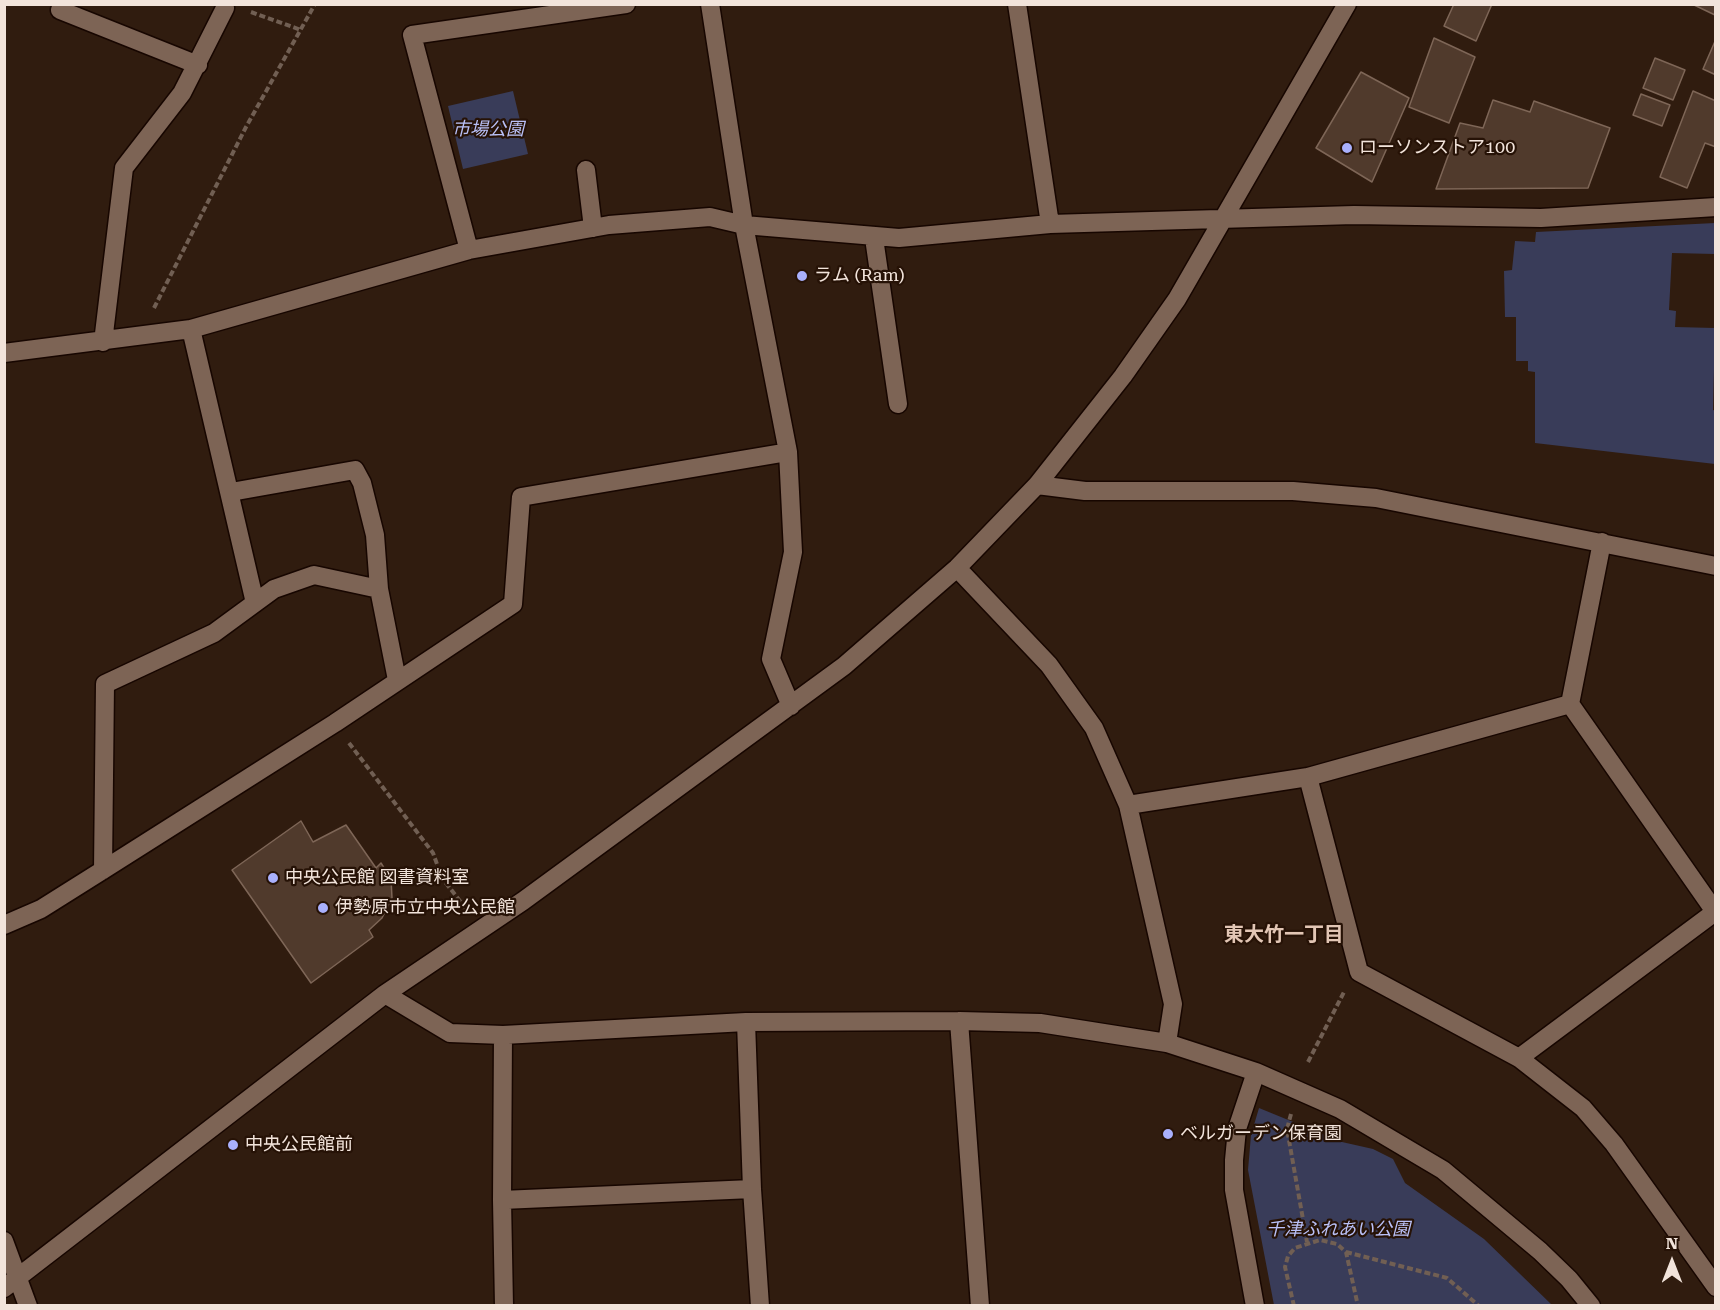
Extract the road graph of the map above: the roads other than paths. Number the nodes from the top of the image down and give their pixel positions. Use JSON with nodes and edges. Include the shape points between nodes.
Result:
{"nodes":[{"id":1,"x":626,"y":4,"type":"edge"},
{"id":2,"x":710,"y":4,"type":"edge"},
{"id":3,"x":1017,"y":4,"type":"edge"},
{"id":4,"x":1347,"y":4,"type":"edge"},
{"id":5,"x":225,"y":8,"type":"road end"},
{"id":6,"x":60,"y":10,"type":"dead end"},
{"id":7,"x":198,"y":65,"type":"junction"},
{"id":8,"x":585,"y":170,"type":"dead end"},
{"id":9,"x":1716,"y":207,"type":"edge"},
{"id":10,"x":1225,"y":218,"type":"junction"},
{"id":11,"x":1050,"y":224,"type":"junction"},
{"id":12,"x":744,"y":225,"type":"junction"},
{"id":13,"x":593,"y":228,"type":"junction"},
{"id":14,"x":874,"y":238,"type":"junction"},
{"id":15,"x":469,"y":250,"type":"junction"},
{"id":16,"x":191,"y":329,"type":"junction"},
{"id":17,"x":104,"y":342,"type":"junction"},
{"id":18,"x":4,"y":353,"type":"edge"},
{"id":19,"x":898,"y":404,"type":"dead end"},
{"id":20,"x":788,"y":452,"type":"junction"},
{"id":21,"x":1037,"y":484,"type":"junction"},
{"id":22,"x":231,"y":492,"type":"junction"},
{"id":23,"x":1602,"y":542,"type":"junction"},
{"id":24,"x":1716,"y":566,"type":"edge"},
{"id":25,"x":957,"y":568,"type":"junction"},
{"id":26,"x":379,"y":589,"type":"junction"},
{"id":27,"x":255,"y":603,"type":"junction"},
{"id":28,"x":398,"y":680,"type":"junction"},
{"id":29,"x":1570,"y":704,"type":"junction"},
{"id":30,"x":791,"y":706,"type":"junction"},
{"id":31,"x":1308,"y":777,"type":"junction"},
{"id":32,"x":1128,"y":805,"type":"junction"},
{"id":33,"x":104,"y":870,"type":"junction"},
{"id":34,"x":1715,"y":913,"type":"edge"},
{"id":35,"x":4,"y":925,"type":"edge"},
{"id":36,"x":385,"y":994,"type":"junction"},
{"id":37,"x":959,"y":1021,"type":"junction"},
{"id":38,"x":746,"y":1022,"type":"junction"},
{"id":39,"x":503,"y":1035,"type":"junction"},
{"id":40,"x":1167,"y":1043,"type":"junction"},
{"id":41,"x":1519,"y":1058,"type":"junction"},
{"id":42,"x":1256,"y":1072,"type":"junction"},
{"id":43,"x":752,"y":1189,"type":"junction"},
{"id":44,"x":502,"y":1200,"type":"junction"},
{"id":45,"x":4,"y":1241,"type":"edge"},
{"id":46,"x":12,"y":1283,"type":"edge"},
{"id":47,"x":1716,"y":1287,"type":"edge"},
{"id":48,"x":28,"y":1305,"type":"edge"},
{"id":49,"x":504,"y":1305,"type":"edge"},
{"id":50,"x":760,"y":1305,"type":"edge"},
{"id":51,"x":981,"y":1305,"type":"edge"},
{"id":52,"x":1256,"y":1305,"type":"edge"},
{"id":53,"x":1591,"y":1305,"type":"edge"}],
"edges":[{"from":1,"to":15,"type":"street","via":[[412,34]]},
{"from":2,"to":12,"type":"street"},
{"from":3,"to":11,"type":"street"},
{"from":4,"to":10,"type":"street"},
{"from":5,"to":7,"type":"street"},
{"from":6,"to":7,"type":"street"},
{"from":7,"to":17,"type":"street","via":[[182,93],[124,168]]},
{"from":8,"to":13,"type":"street"},
{"from":9,"to":10,"type":"street","via":[[1541,218]]},
{"from":10,"to":11,"type":"street"},
{"from":10,"to":21,"type":"street","via":[[1177,299],[1124,376]]},
{"from":11,"to":14,"type":"street"},
{"from":12,"to":13,"type":"street","via":[[710,217]]},
{"from":12,"to":14,"type":"street"},
{"from":12,"to":20,"type":"street"},
{"from":13,"to":15,"type":"street"},
{"from":14,"to":19,"type":"street"},
{"from":15,"to":16,"type":"street"},
{"from":16,"to":17,"type":"street"},
{"from":16,"to":22,"type":"street"},
{"from":17,"to":18,"type":"street"},
{"from":20,"to":28,"type":"street","via":[[520,497],[513,604]]},
{"from":20,"to":30,"type":"street","via":[[793,552],[771,659]]},
{"from":21,"to":23,"type":"street","via":[[1085,491],[1282,490],[1376,498]]},
{"from":21,"to":25,"type":"street"},
{"from":22,"to":26,"type":"street","via":[[355,470],[375,535]]},
{"from":22,"to":27,"type":"street"},
{"from":23,"to":24,"type":"street"},
{"from":23,"to":29,"type":"street"},
{"from":25,"to":30,"type":"street","via":[[844,666]]},
{"from":25,"to":32,"type":"street","via":[[1049,665],[1094,728]]},
{"from":26,"to":27,"type":"street","via":[[314,575],[274,589]]},
{"from":26,"to":28,"type":"street"},
{"from":27,"to":33,"type":"street","via":[[214,633],[105,684]]},
{"from":28,"to":33,"type":"street"},
{"from":29,"to":31,"type":"street"},
{"from":29,"to":34,"type":"street"},
{"from":30,"to":36,"type":"street","via":[[482,929]]},
{"from":31,"to":32,"type":"street"},
{"from":31,"to":41,"type":"street","via":[[1359,972]]},
{"from":32,"to":40,"type":"street","via":[[1173,1004]]},
{"from":33,"to":35,"type":"street","via":[[41,909]]},
{"from":34,"to":41,"type":"street"},
{"from":36,"to":39,"type":"street","via":[[450,1033]]},
{"from":36,"to":46,"type":"street"},
{"from":37,"to":38,"type":"street"},
{"from":37,"to":40,"type":"street","via":[[1040,1023]]},
{"from":37,"to":51,"type":"street"},
{"from":38,"to":39,"type":"street"},
{"from":38,"to":43,"type":"street"},
{"from":39,"to":44,"type":"street"},
{"from":40,"to":42,"type":"street"},
{"from":41,"to":47,"type":"street","via":[[1583,1108],[1614,1144]]},
{"from":42,"to":52,"type":"street","via":[[1238,1129],[1234,1160],[1234,1190]]},
{"from":42,"to":53,"type":"street","via":[[1340,1109],[1443,1170],[1540,1251]]},
{"from":43,"to":44,"type":"street"},
{"from":43,"to":50,"type":"street"},
{"from":44,"to":49,"type":"street"},
{"from":45,"to":46,"type":"street"},
{"from":46,"to":48,"type":"street"}]}
